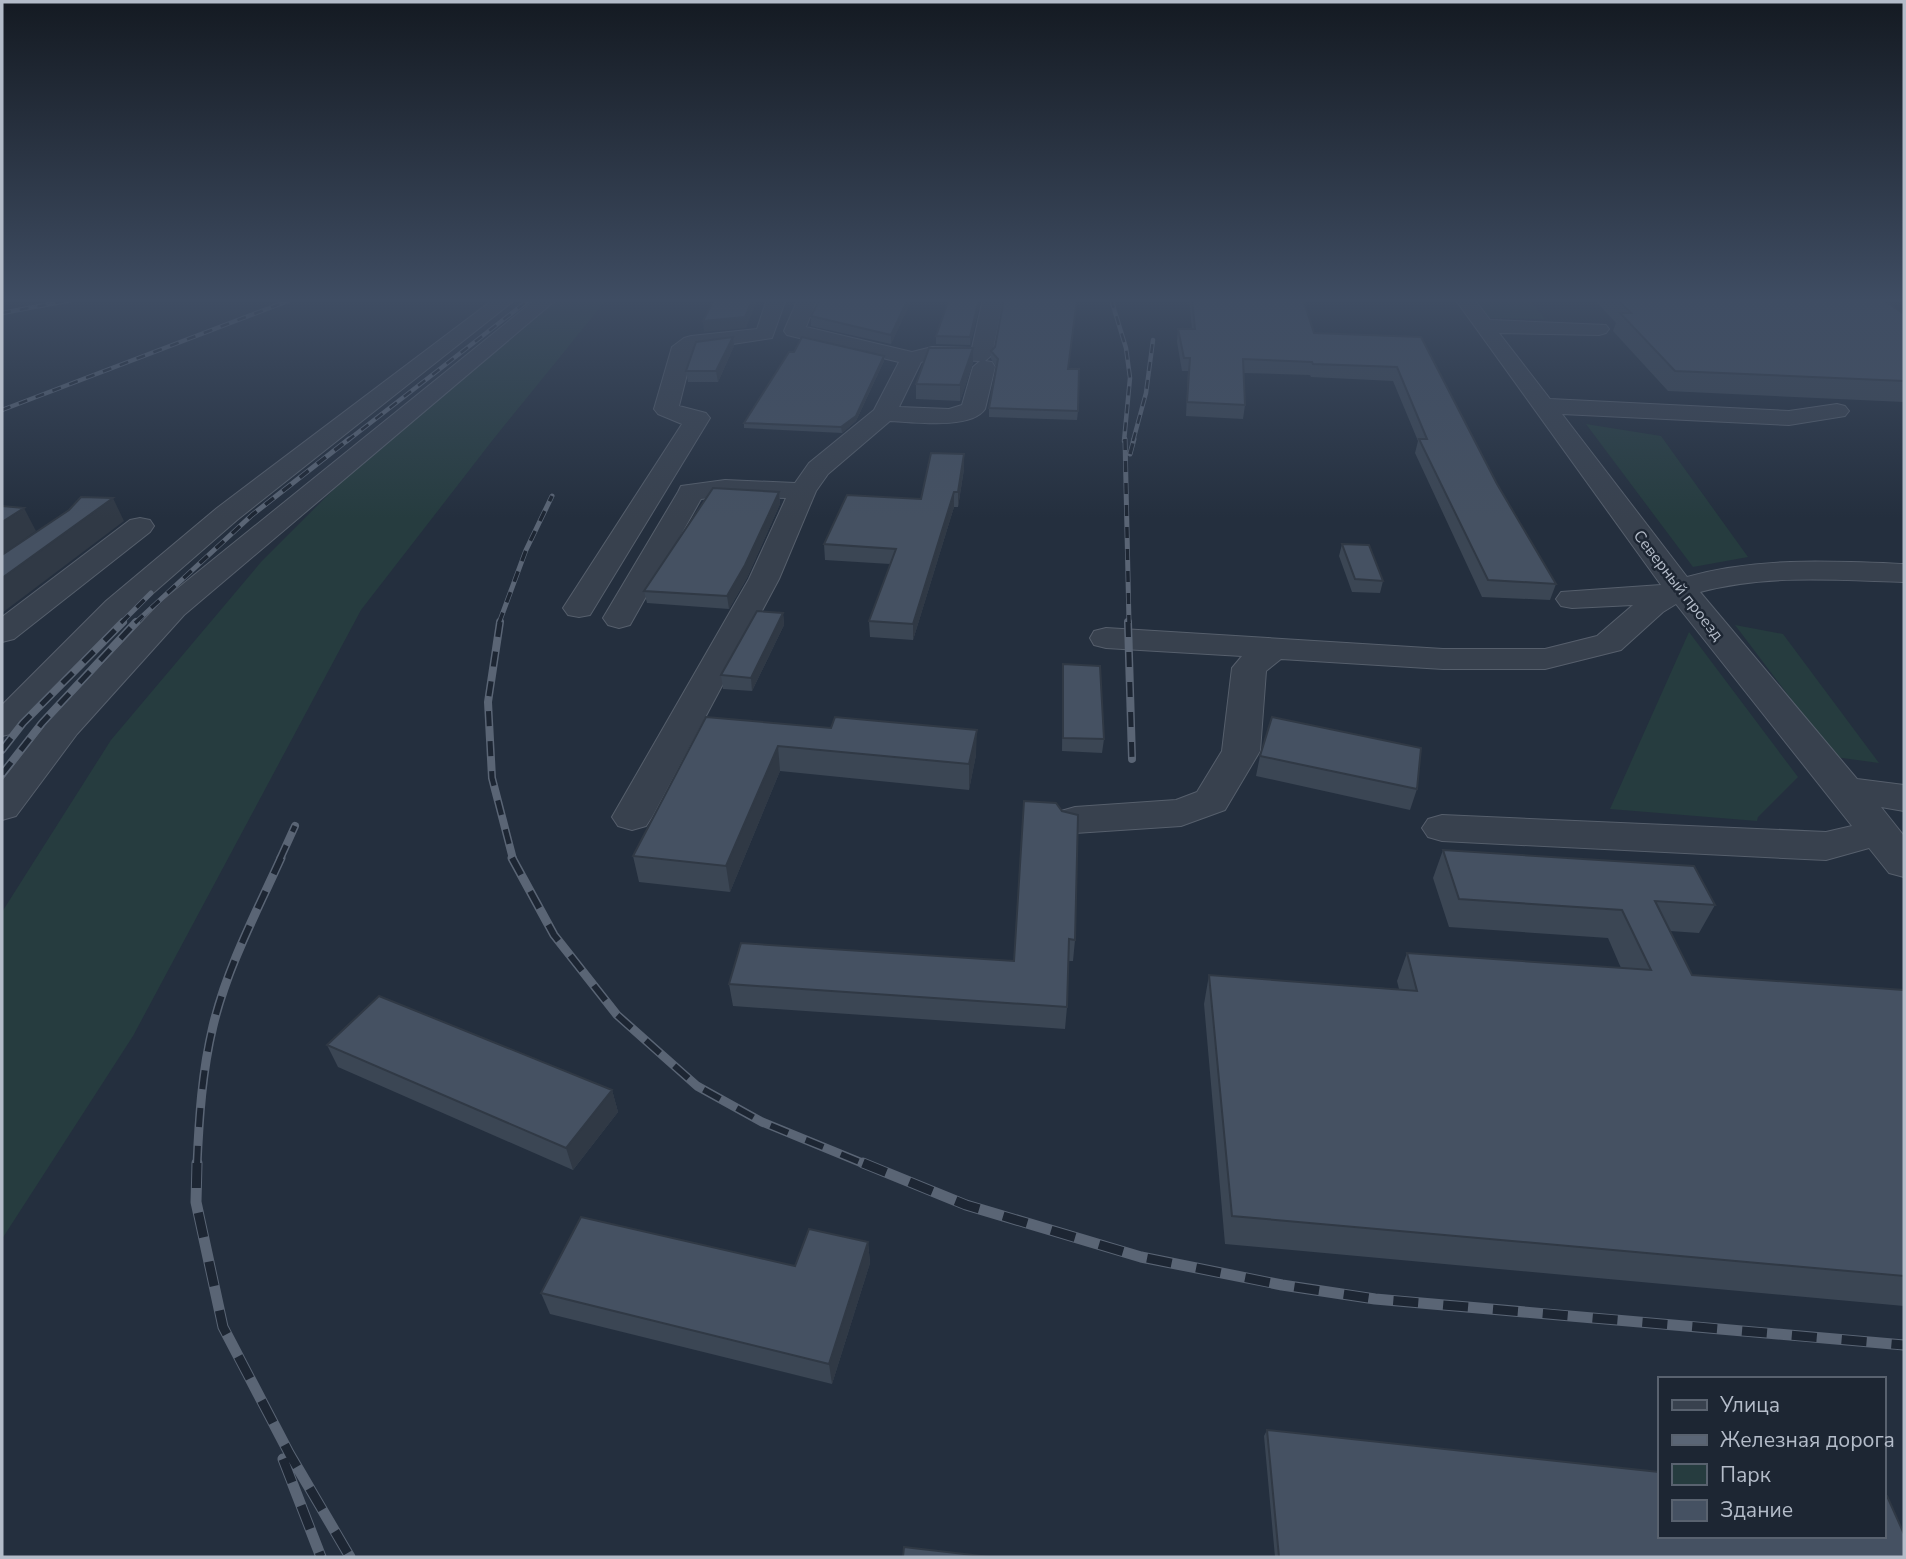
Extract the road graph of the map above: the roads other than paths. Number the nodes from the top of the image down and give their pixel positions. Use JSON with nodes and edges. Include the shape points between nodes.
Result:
{"nodes":[{"id":1,"x":413,"y":372,"type":"edge"},
{"id":2,"x":460,"y":372,"type":"edge"},
{"id":3,"x":676,"y":372,"type":"edge"},
{"id":4,"x":905,"y":372,"type":"edge"},
{"id":5,"x":983,"y":372,"type":"edge"},
{"id":6,"x":1517,"y":372,"type":"edge"},
{"id":7,"x":1543,"y":406,"type":"junction"},
{"id":8,"x":1837,"y":411,"type":"dead end"},
{"id":9,"x":884,"y":414,"type":"junction"},
{"id":10,"x":803,"y":491,"type":"junction"},
{"id":11,"x":141,"y":526,"type":"dead end"},
{"id":12,"x":1904,"y":573,"type":"edge"},
{"id":13,"x":1676,"y":591,"type":"junction"},
{"id":14,"x":1572,"y":599,"type":"dead end"},
{"id":15,"x":579,"y":608,"type":"dead end"},
{"id":16,"x":620,"y":618,"type":"dead end"},
{"id":17,"x":2,"y":632,"type":"edge"},
{"id":18,"x":1106,"y":638,"type":"dead end"},
{"id":19,"x":1301,"y":644,"type":"junction"},
{"id":20,"x":2,"y":725,"type":"edge"},
{"id":21,"x":1845,"y":790,"type":"junction"},
{"id":22,"x":1904,"y":798,"type":"edge"},
{"id":23,"x":2,"y":807,"type":"edge"},
{"id":24,"x":632,"y":817,"type":"dead end"},
{"id":25,"x":1076,"y":820,"type":"edge"},
{"id":26,"x":1442,"y":828,"type":"dead end"},
{"id":27,"x":1879,"y":832,"type":"junction"},
{"id":28,"x":1904,"y":863,"type":"edge"}],
"edges":[{"from":1,"to":20,"type":"street","via":[[228,514],[117,608]]},
{"from":2,"to":23,"type":"street","via":[[173,608],[64,726]]},
{"from":3,"to":15,"type":"street","via":[[666,410],[698,418]]},
{"from":4,"to":9,"type":"street"},
{"from":5,"to":9,"type":"street","via":[[973,409],[951,416]]},
{"from":6,"to":7,"type":"street","name":"Северный проезд"},
{"from":7,"to":8,"type":"street","via":[[1788,418]]},
{"from":7,"to":13,"type":"street","name":"Северный проезд"},
{"from":9,"to":10,"type":"street","via":[[818,469]]},
{"from":10,"to":16,"type":"street","via":[[725,488],[691,492]]},
{"from":10,"to":24,"type":"street","via":[[764,579]]},
{"from":11,"to":17,"type":"street"},
{"from":12,"to":13,"type":"street","via":[[1727,575]]},
{"from":13,"to":14,"type":"street"},
{"from":13,"to":19,"type":"street","via":[[1652,605],[1609,643],[1545,659],[1443,659]]},
{"from":13,"to":21,"type":"street","name":"Северный проезд"},
{"from":18,"to":19,"type":"street"},
{"from":19,"to":25,"type":"street","via":[[1249,668],[1241,751],[1212,801],[1181,813]]},
{"from":21,"to":22,"type":"street"},
{"from":21,"to":27,"type":"street","name":"Северный проезд"},
{"from":26,"to":27,"type":"street","via":[[1826,846]]},
{"from":27,"to":28,"type":"street","name":"Северный проезд"}]}
